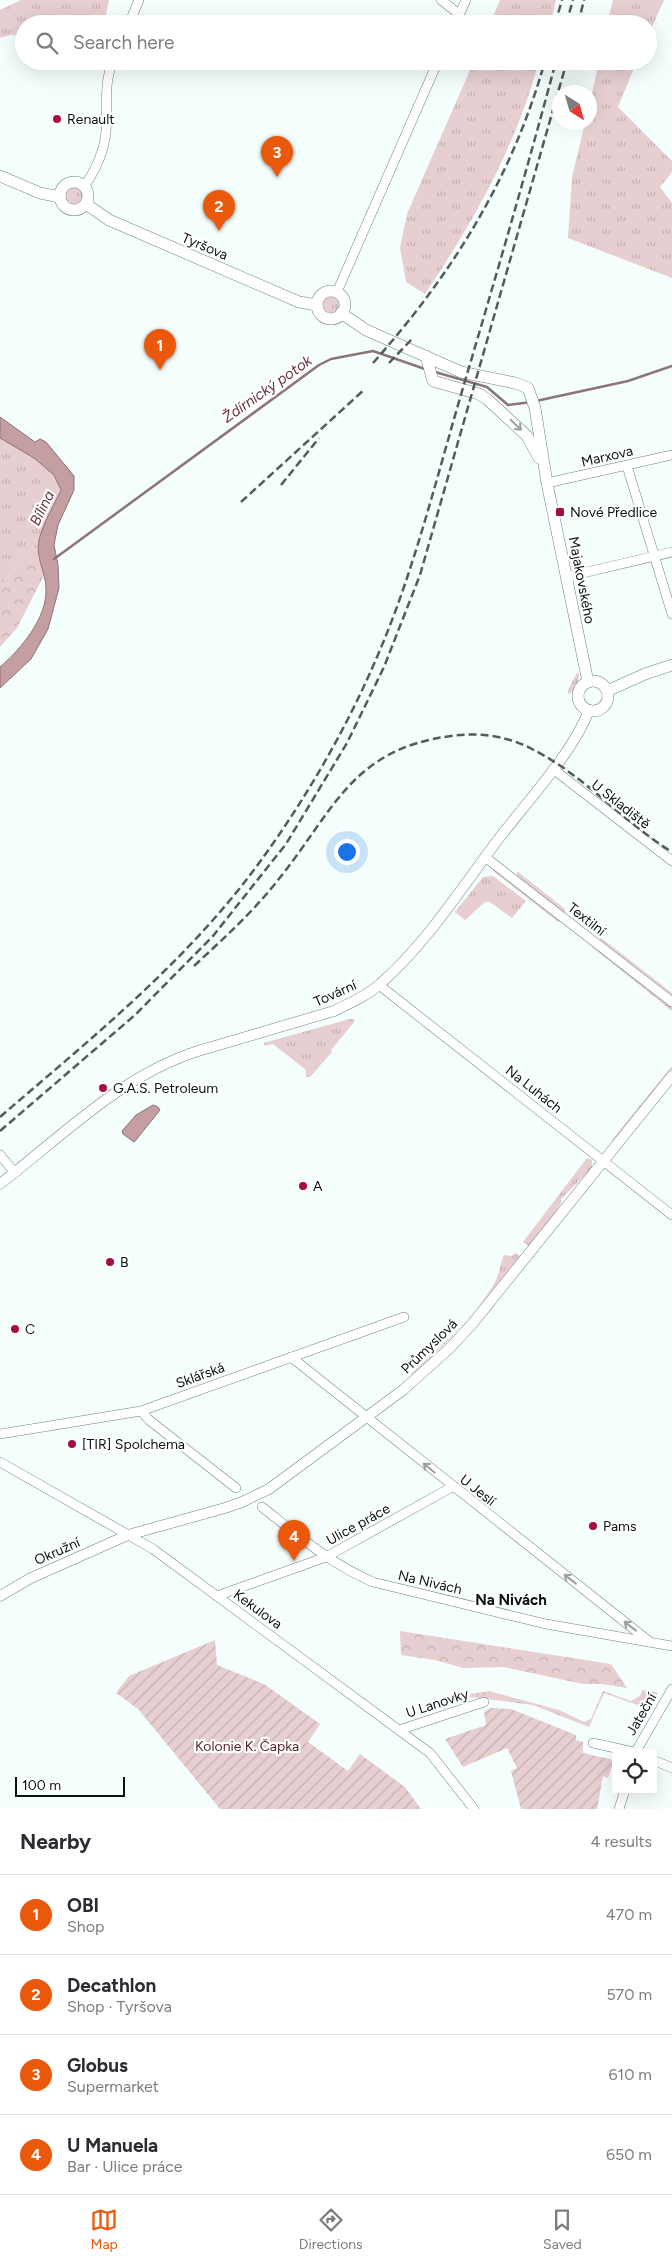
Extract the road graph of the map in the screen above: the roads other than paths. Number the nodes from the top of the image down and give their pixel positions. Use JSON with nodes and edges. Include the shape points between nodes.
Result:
{"nodes":[{"id":1,"x":139,"y":0,"type":"edge"},
{"id":2,"x":441,"y":0,"type":"edge"},
{"id":3,"x":466,"y":0,"type":"edge"},
{"id":4,"x":459,"y":14,"type":"joint"},
{"id":5,"x":133,"y":15,"type":"edge"},
{"id":6,"x":108,"y":70,"type":"edge"},
{"id":7,"x":434,"y":70,"type":"edge"},
{"id":8,"x":0,"y":176,"type":"edge"},
{"id":9,"x":84,"y":187,"type":"junction"},
{"id":10,"x":60,"y":197,"type":"junction"},
{"id":11,"x":86,"y":204,"type":"junction"},
{"id":12,"x":337,"y":292,"type":"junction"},
{"id":13,"x":317,"y":305,"type":"junction"},
{"id":14,"x":341,"y":313,"type":"junction"},
{"id":15,"x":428,"y":367,"type":"junction"},
{"id":16,"x":672,"y":455,"type":"edge"},
{"id":17,"x":627,"y":466,"type":"junction"},
{"id":18,"x":547,"y":483,"type":"junction"},
{"id":19,"x":672,"y":552,"type":"edge"},
{"id":20,"x":655,"y":556,"type":"junction"},
{"id":21,"x":566,"y":577,"type":"junction"},
{"id":22,"x":672,"y":614,"type":"edge"},
{"id":23,"x":672,"y":664,"type":"edge"},
{"id":24,"x":588,"y":682,"type":"junction"},
{"id":25,"x":607,"y":691,"type":"junction"},
{"id":26,"x":589,"y":710,"type":"junction"},
{"id":27,"x":553,"y":769,"type":"junction"},
{"id":28,"x":485,"y":856,"type":"junction"},
{"id":29,"x":672,"y":861,"type":"edge"},
{"id":30,"x":378,"y":985,"type":"junction"},
{"id":31,"x":672,"y":1002,"type":"edge"},
{"id":32,"x":672,"y":1076,"type":"edge"},
{"id":33,"x":0,"y":1155,"type":"edge"},
{"id":34,"x":603,"y":1161,"type":"junction"},
{"id":35,"x":15,"y":1173,"type":"junction"},
{"id":36,"x":0,"y":1184,"type":"edge"},
{"id":37,"x":672,"y":1215,"type":"edge"},
{"id":38,"x":404,"y":1317,"type":"dead end"},
{"id":39,"x":291,"y":1357,"type":"junction"},
{"id":40,"x":141,"y":1411,"type":"junction"},
{"id":41,"x":368,"y":1417,"type":"junction"},
{"id":42,"x":0,"y":1434,"type":"edge"},
{"id":43,"x":0,"y":1462,"type":"edge"},
{"id":44,"x":452,"y":1487,"type":"junction"},
{"id":45,"x":236,"y":1488,"type":"dead end"},
{"id":46,"x":262,"y":1507,"type":"dead end"},
{"id":47,"x":128,"y":1535,"type":"junction"},
{"id":48,"x":326,"y":1558,"type":"junction"},
{"id":49,"x":0,"y":1596,"type":"edge"},
{"id":50,"x":217,"y":1596,"type":"junction"},
{"id":51,"x":650,"y":1642,"type":"junction"},
{"id":52,"x":672,"y":1646,"type":"edge"},
{"id":53,"x":672,"y":1689,"type":"edge"},
{"id":54,"x":484,"y":1702,"type":"dead end"},
{"id":55,"x":399,"y":1730,"type":"junction"},
{"id":56,"x":593,"y":1742,"type":"dead end"},
{"id":57,"x":623,"y":1749,"type":"edge"},
{"id":58,"x":638,"y":1749,"type":"edge"},
{"id":59,"x":657,"y":1762,"type":"edge"},
{"id":60,"x":672,"y":1768,"type":"edge"},
{"id":61,"x":623,"y":1794,"type":"edge"},
{"id":62,"x":474,"y":1809,"type":"edge"},
{"id":63,"x":619,"y":1809,"type":"edge"}],
"edges":[{"from":1,"to":5,"type":"street"},
{"from":2,"to":4,"type":"street"},
{"from":3,"to":4,"type":"street"},
{"from":6,"to":9,"type":"street","via":[[104,141]]},
{"from":7,"to":12,"type":"street"},
{"from":8,"to":10,"type":"main road","via":[[40,193]]},
{"from":9,"to":10,"type":"main road","via":[[70,183],[64,187]]},
{"from":9,"to":11,"type":"main road","via":[[88,197]]},
{"from":10,"to":11,"type":"main road","via":[[69,210],[78,210]]},
{"from":11,"to":13,"type":"main road","name":"Tyršova","via":[[109,220],[156,241],[300,302]]},
{"from":12,"to":13,"type":"main road","via":[[323,293]]},
{"from":12,"to":14,"type":"main road","via":[[344,302]]},
{"from":13,"to":14,"type":"main road","name":"Tyršova","via":[[326,318],[335,318]]},
{"from":14,"to":15,"type":"main road"},
{"from":15,"to":18,"type":"main road","name":"Majakovského","one_way":true,"via":[[436,383],[479,394],[527,436]]},
{"from":15,"to":18,"type":"main road","name":"Majakovského","via":[[528,388]]},
{"from":16,"to":17,"type":"street","name":"Marxova"},
{"from":17,"to":18,"type":"street","name":"Marxova"},
{"from":17,"to":20,"type":"street"},
{"from":18,"to":21,"type":"main road","name":"Majakovského"},
{"from":19,"to":20,"type":"street"},
{"from":20,"to":21,"type":"street"},
{"from":20,"to":22,"type":"street"},
{"from":21,"to":24,"type":"main road","name":"Majakovského"},
{"from":23,"to":25,"type":"main road"},
{"from":24,"to":25,"type":"main road","via":[[598,682]]},
{"from":24,"to":26,"type":"main road","via":[[582,685],[578,696],[582,707]]},
{"from":25,"to":26,"type":"main road","via":[[605,705]]},
{"from":26,"to":27,"type":"street","name":"Tovární","via":[[583,726]]},
{"from":27,"to":28,"type":"street","name":"Tovární"},
{"from":27,"to":29,"type":"street","name":"U Skladiště"},
{"from":28,"to":30,"type":"street","name":"Tovární","via":[[422,940]]},
{"from":28,"to":31,"type":"street","name":"Textilní"},
{"from":30,"to":34,"type":"street","name":"Na Luhách"},
{"from":30,"to":35,"type":"street","name":"Tovární","via":[[334,1010],[191,1053],[157,1067],[131,1082]]},
{"from":32,"to":34,"type":"street","name":"Průmyslová"},
{"from":33,"to":35,"type":"street"},
{"from":34,"to":37,"type":"street","name":"Na Luhách"},
{"from":34,"to":41,"type":"street","name":"Průmyslová","via":[[473,1323],[424,1372]]},
{"from":35,"to":36,"type":"street","name":"Tovární"},
{"from":38,"to":39,"type":"street","name":"Sklářská"},
{"from":39,"to":40,"type":"street","name":"Sklářská"},
{"from":39,"to":41,"type":"street","name":"U Jeslí"},
{"from":40,"to":42,"type":"street","name":"Sklářská"},
{"from":40,"to":45,"type":"street"},
{"from":44,"to":41,"type":"street","name":"U Jeslí","one_way":true},
{"from":41,"to":47,"type":"street","name":"Průmyslová","via":[[287,1477],[257,1495],[225,1508]]},
{"from":43,"to":47,"type":"street","name":"Kekulova"},
{"from":44,"to":48,"type":"street","name":"Ulice práce"},
{"from":51,"to":44,"type":"street","name":"U Jeslí","one_way":true},
{"from":46,"to":48,"type":"street","name":"Na Nivách"},
{"from":47,"to":49,"type":"street","name":"Okružní","via":[[31,1578]]},
{"from":47,"to":50,"type":"street","name":"Kekulova"},
{"from":48,"to":50,"type":"street","name":"Ulice práce"},
{"from":48,"to":51,"type":"street","name":"Na Nivách","via":[[373,1582],[546,1624]]},
{"from":50,"to":55,"type":"street","name":"Kekulova"},
{"from":51,"to":52,"type":"street","name":"Na Nivách"},
{"from":53,"to":58,"type":"street","name":"Jateční"},
{"from":54,"to":55,"type":"street","name":"U Lanovky"},
{"from":55,"to":62,"type":"street","name":"Kekulova","via":[[433,1756]]},
{"from":56,"to":57,"type":"street"},
{"from":59,"to":60,"type":"street"},
{"from":61,"to":63,"type":"street"}]}
